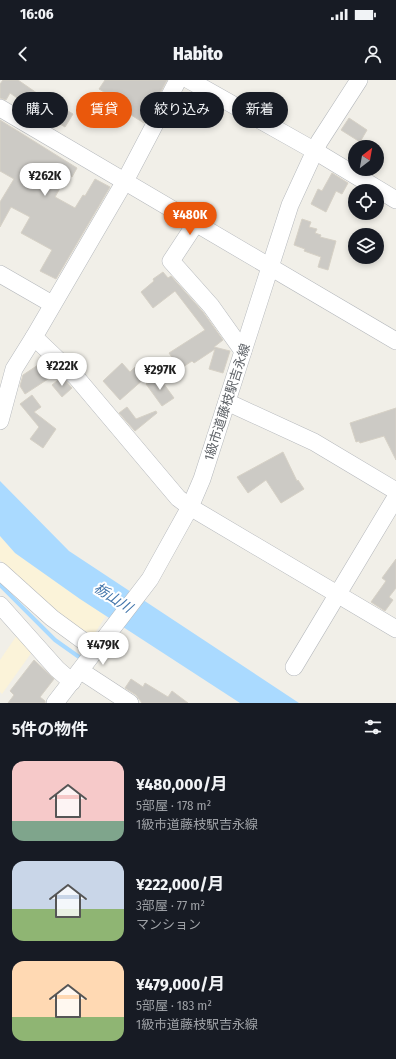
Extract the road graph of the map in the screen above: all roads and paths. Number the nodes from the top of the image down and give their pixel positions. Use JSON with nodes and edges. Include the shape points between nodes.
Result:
{"nodes":[{"id":1,"x":178,"y":80,"type":"edge"},
{"id":2,"x":189,"y":80,"type":"edge"},
{"id":3,"x":360,"y":80,"type":"edge"},
{"id":4,"x":0,"y":108,"type":"edge"},
{"id":5,"x":315,"y":151,"type":"junction"},
{"id":6,"x":125,"y":181,"type":"junction"},
{"id":7,"x":396,"y":200,"type":"edge"},
{"id":8,"x":196,"y":223,"type":"junction"},
{"id":9,"x":270,"y":267,"type":"junction"},
{"id":10,"x":0,"y":274,"type":"edge"},
{"id":11,"x":52,"y":304,"type":"junction"},
{"id":12,"x":34,"y":337,"type":"junction"},
{"id":13,"x":396,"y":341,"type":"edge"},
{"id":14,"x":243,"y":351,"type":"junction"},
{"id":15,"x":227,"y":402,"type":"junction"},
{"id":16,"x":0,"y":421,"type":"edge"},
{"id":17,"x":396,"y":491,"type":"edge"},
{"id":18,"x":396,"y":497,"type":"edge"},
{"id":19,"x":190,"y":507,"type":"junction"},
{"id":20,"x":0,"y":571,"type":"edge"},
{"id":21,"x":338,"y":595,"type":"junction"},
{"id":22,"x":0,"y":605,"type":"edge"},
{"id":23,"x":395,"y":628,"type":"edge"},
{"id":24,"x":99,"y":647,"type":"junction"},
{"id":25,"x":294,"y":667,"type":"dead end"},
{"id":26,"x":77,"y":676,"type":"junction"},
{"id":27,"x":55,"y":703,"type":"edge"},
{"id":28,"x":130,"y":703,"type":"edge"}],
"edges":[{"from":1,"to":6,"type":"street"},
{"from":2,"to":5,"type":"street"},
{"from":3,"to":5,"type":"street","name":"1級市道藤枝駅吉永線"},
{"from":4,"to":6,"type":"street"},
{"from":5,"to":7,"type":"street"},
{"from":5,"to":9,"type":"street","name":"1級市道藤枝駅吉永線","via":[[290,205]]},
{"from":6,"to":8,"type":"street"},
{"from":6,"to":11,"type":"street"},
{"from":8,"to":9,"type":"street"},
{"from":8,"to":14,"type":"street","via":[[171,261],[211,306]]},
{"from":9,"to":13,"type":"street"},
{"from":9,"to":14,"type":"street","name":"1級市道藤枝駅吉永線"},
{"from":10,"to":11,"type":"street"},
{"from":11,"to":12,"type":"street"},
{"from":12,"to":16,"type":"street","via":[[14,369]]},
{"from":12,"to":19,"type":"street","via":[[76,377],[178,498]]},
{"from":14,"to":15,"type":"street","name":"1級市道藤枝駅吉永線"},
{"from":15,"to":17,"type":"street","via":[[314,442]]},
{"from":15,"to":19,"type":"street","name":"1級市道藤枝駅吉永線","via":[[202,479]]},
{"from":18,"to":21,"type":"street"},
{"from":19,"to":21,"type":"street"},
{"from":19,"to":24,"type":"street","name":"1級市道藤枝駅吉永線","via":[[150,580]]},
{"from":20,"to":24,"type":"street","via":[[52,618]]},
{"from":21,"to":23,"type":"street"},
{"from":21,"to":25,"type":"street"},
{"from":22,"to":26,"type":"street","via":[[57,669]]},
{"from":24,"to":26,"type":"street","name":"1級市道藤枝駅吉永線"},
{"from":26,"to":27,"type":"street","name":"1級市道藤枝駅吉永線"},
{"from":26,"to":28,"type":"street"}]}
